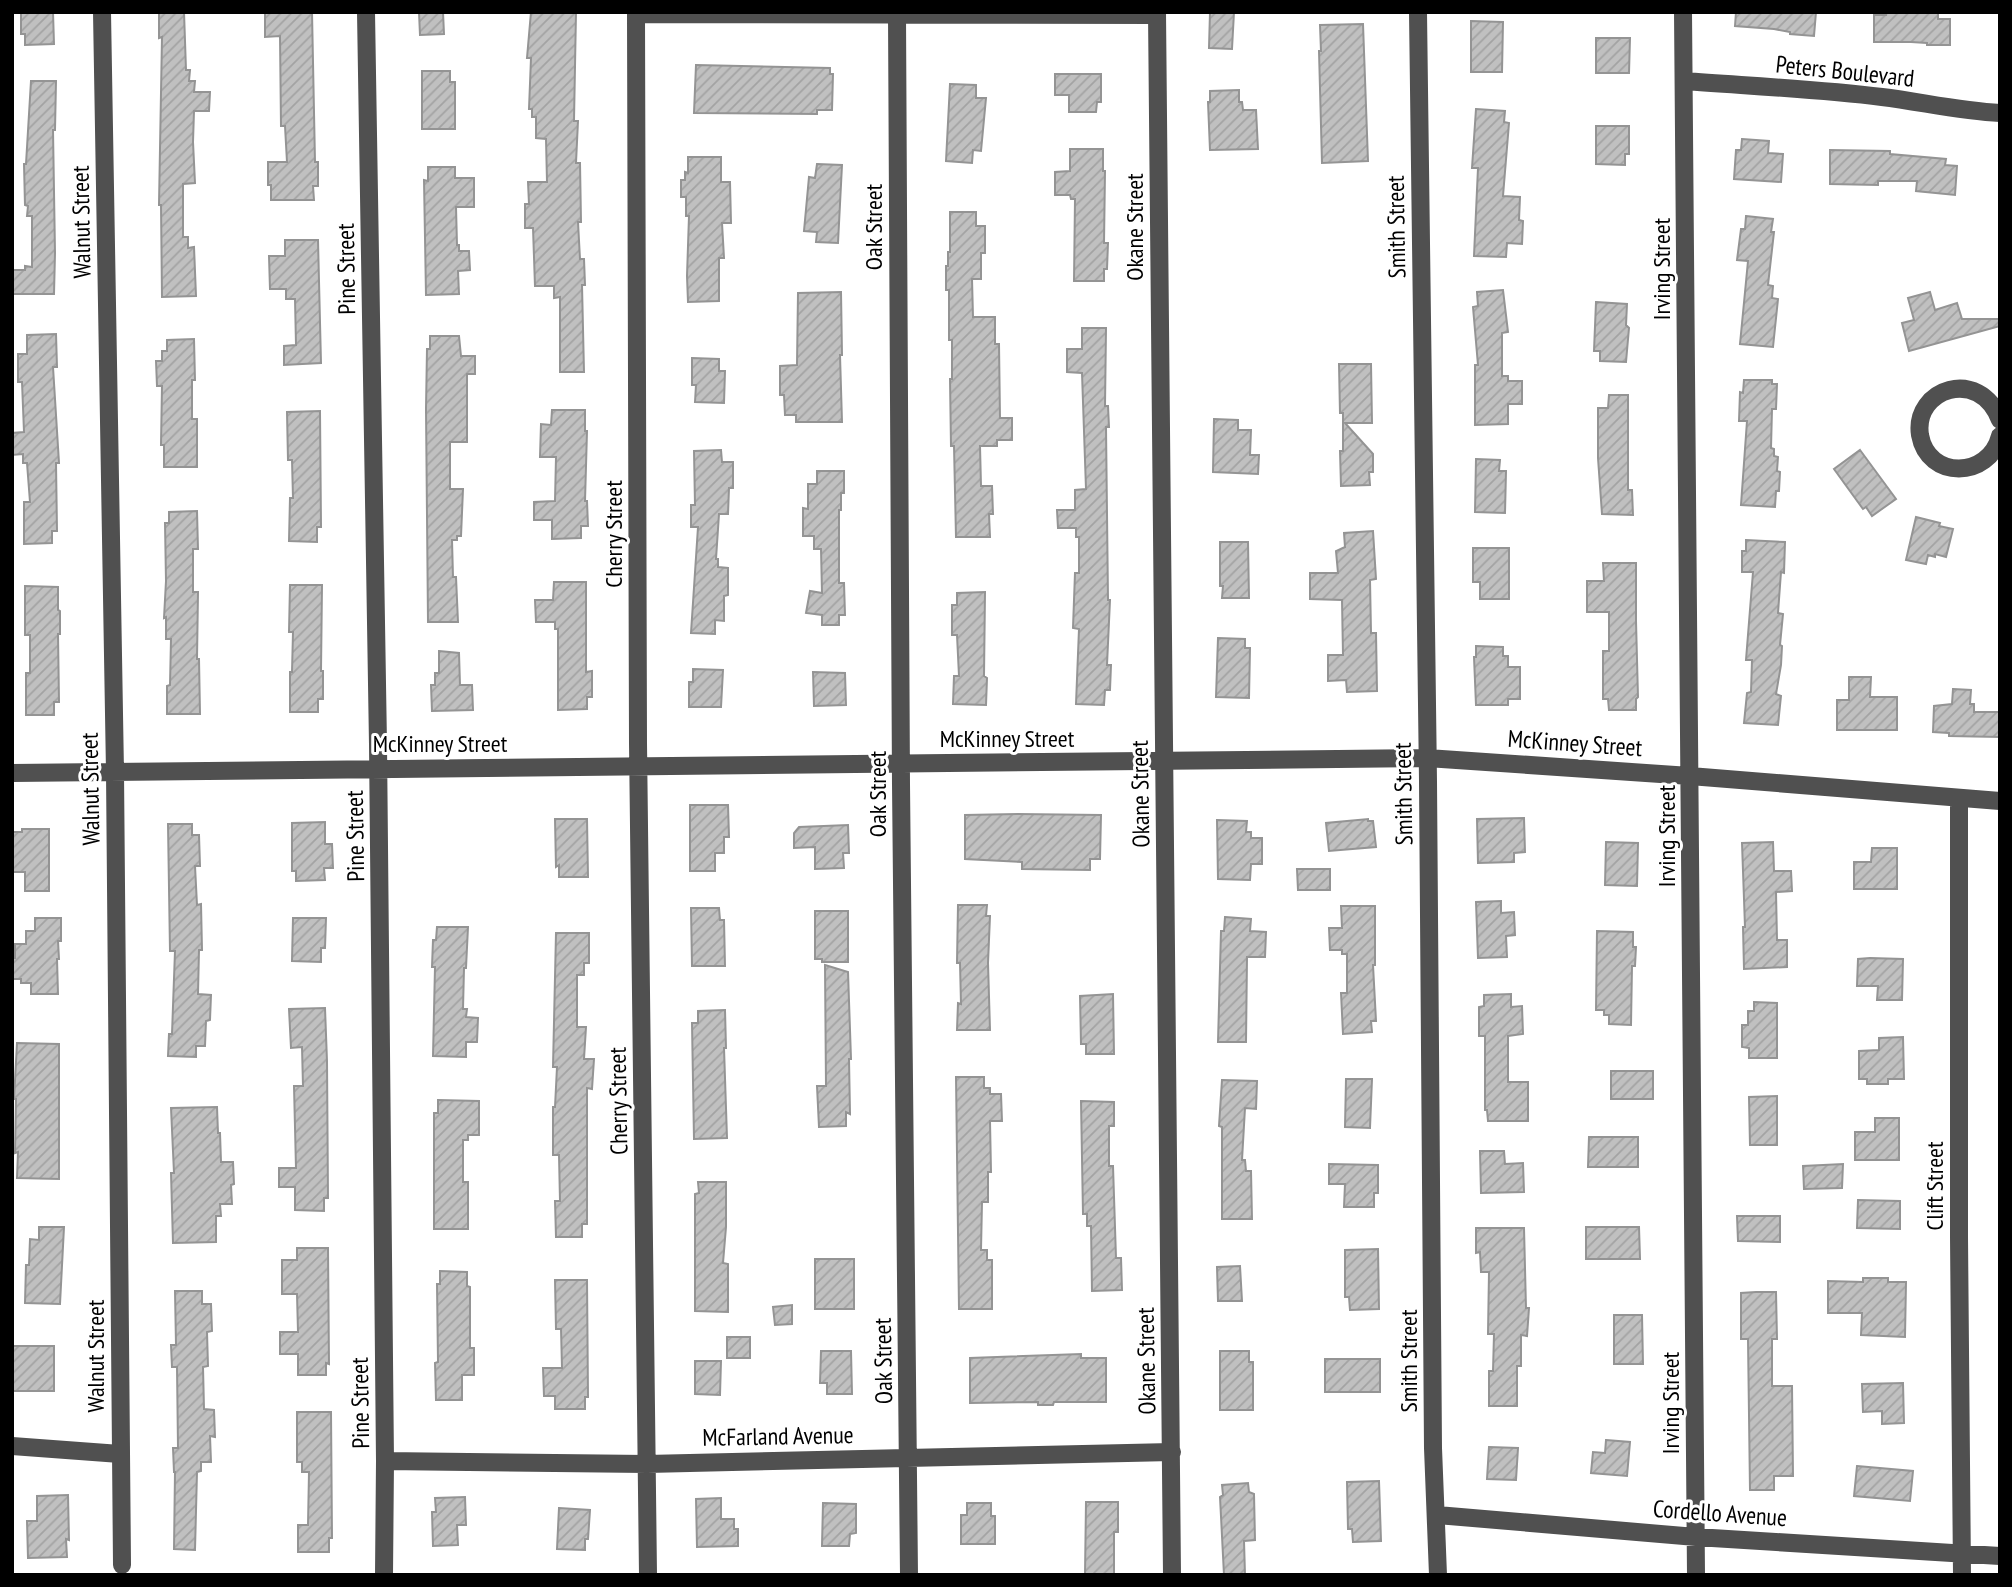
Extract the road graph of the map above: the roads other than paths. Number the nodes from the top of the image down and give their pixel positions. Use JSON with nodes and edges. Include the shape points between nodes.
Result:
{"nodes":[{"id":1,"x":102,"y":12,"type":"edge"},
{"id":2,"x":366,"y":12,"type":"edge"},
{"id":3,"x":1418,"y":12,"type":"edge"},
{"id":4,"x":1683,"y":12,"type":"edge"},
{"id":5,"x":897,"y":14,"type":"edge"},
{"id":6,"x":1157,"y":14,"type":"edge"},
{"id":7,"x":1684,"y":81,"type":"junction"},
{"id":8,"x":2000,"y":113,"type":"edge"},
{"id":9,"x":2000,"y":419,"type":"edge"},
{"id":10,"x":2000,"y":436,"type":"edge"},
{"id":11,"x":1427,"y":758,"type":"junction"},
{"id":12,"x":1164,"y":761,"type":"junction"},
{"id":13,"x":901,"y":763,"type":"junction"},
{"id":14,"x":639,"y":767,"type":"junction"},
{"id":15,"x":379,"y":768,"type":"junction"},
{"id":16,"x":115,"y":772,"type":"junction"},
{"id":17,"x":12,"y":773,"type":"edge"},
{"id":18,"x":1690,"y":776,"type":"junction"},
{"id":19,"x":1959,"y":798,"type":"junction"},
{"id":20,"x":2000,"y":801,"type":"edge"},
{"id":21,"x":12,"y":1446,"type":"edge"},
{"id":22,"x":1172,"y":1452,"type":"junction"},
{"id":23,"x":120,"y":1454,"type":"junction"},
{"id":24,"x":908,"y":1457,"type":"junction"},
{"id":25,"x":385,"y":1461,"type":"junction"},
{"id":26,"x":647,"y":1464,"type":"junction"},
{"id":27,"x":1437,"y":1515,"type":"junction"},
{"id":28,"x":1696,"y":1537,"type":"junction"},
{"id":29,"x":1962,"y":1553,"type":"junction"},
{"id":30,"x":2000,"y":1556,"type":"edge"},
{"id":31,"x":122,"y":1565,"type":"dead end"},
{"id":32,"x":384,"y":1575,"type":"edge"},
{"id":33,"x":648,"y":1575,"type":"edge"},
{"id":34,"x":909,"y":1575,"type":"edge"},
{"id":35,"x":1171,"y":1575,"type":"edge"},
{"id":36,"x":1438,"y":1575,"type":"edge"},
{"id":37,"x":1696,"y":1575,"type":"edge"},
{"id":38,"x":1962,"y":1575,"type":"edge"}],
"edges":[{"from":1,"to":16,"type":"street","name":"Walnut Street"},
{"from":2,"to":15,"type":"street","name":"Pine Street"},
{"from":3,"to":11,"type":"street","name":"Smith Street"},
{"from":4,"to":7,"type":"street","name":"Irving Street"},
{"from":5,"to":6,"type":"street","name":"Cherry Street"},
{"from":5,"to":13,"type":"street","name":"Oak Street"},
{"from":5,"to":14,"type":"street","name":"Cherry Street","via":[[636,14]]},
{"from":6,"to":12,"type":"street","name":"Okane Street"},
{"from":7,"to":8,"type":"street","name":"Peters Boulevard","via":[[1853,94]]},
{"from":7,"to":18,"type":"street","name":"Irving Street"},
{"from":9,"to":10,"type":"street","via":[[1985,397],[1973,390],[1947,390],[1926,407],[1920,433],[1931,457],[1954,469],[1980,464]]},
{"from":11,"to":12,"type":"street","name":"McKinney Street"},
{"from":11,"to":18,"type":"street","name":"McKinney Street"},
{"from":11,"to":27,"type":"street","name":"Smith Street"},
{"from":12,"to":13,"type":"street","name":"McKinney Street"},
{"from":12,"to":22,"type":"street","name":"Okane Street"},
{"from":13,"to":14,"type":"street","name":"McKinney Street"},
{"from":13,"to":24,"type":"street","name":"Oak Street"},
{"from":14,"to":15,"type":"street","name":"McKinney Street"},
{"from":14,"to":26,"type":"street","name":"Cherry Street"},
{"from":15,"to":16,"type":"street","name":"McKinney Street"},
{"from":15,"to":25,"type":"street","name":"Pine Street"},
{"from":16,"to":17,"type":"street","name":"McKinney Street"},
{"from":16,"to":23,"type":"street","name":"Walnut Street"},
{"from":18,"to":19,"type":"street","name":"McKinney Street"},
{"from":18,"to":28,"type":"street","name":"Irving Street"},
{"from":19,"to":20,"type":"street","name":"McKinney Street"},
{"from":19,"to":29,"type":"street","name":"Clift Street"},
{"from":21,"to":23,"type":"street"},
{"from":22,"to":24,"type":"street","name":"McFarland Avenue"},
{"from":22,"to":35,"type":"street","name":"Okane Street"},
{"from":23,"to":31,"type":"street","name":"Walnut Street"},
{"from":24,"to":26,"type":"street","name":"McFarland Avenue"},
{"from":24,"to":34,"type":"street","name":"Oak Street"},
{"from":25,"to":26,"type":"street","name":"McFarland Avenue"},
{"from":25,"to":32,"type":"street","name":"Pine Street"},
{"from":26,"to":33,"type":"street","name":"Cherry Street"},
{"from":27,"to":28,"type":"street","name":"Cordello Avenue"},
{"from":27,"to":36,"type":"street","name":"Smith Street"},
{"from":28,"to":29,"type":"street","name":"Cordello Avenue"},
{"from":28,"to":37,"type":"street","name":"Irving Street"},
{"from":29,"to":30,"type":"street","name":"Cordello Avenue"},
{"from":29,"to":38,"type":"street","name":"Clift Street"}]}
